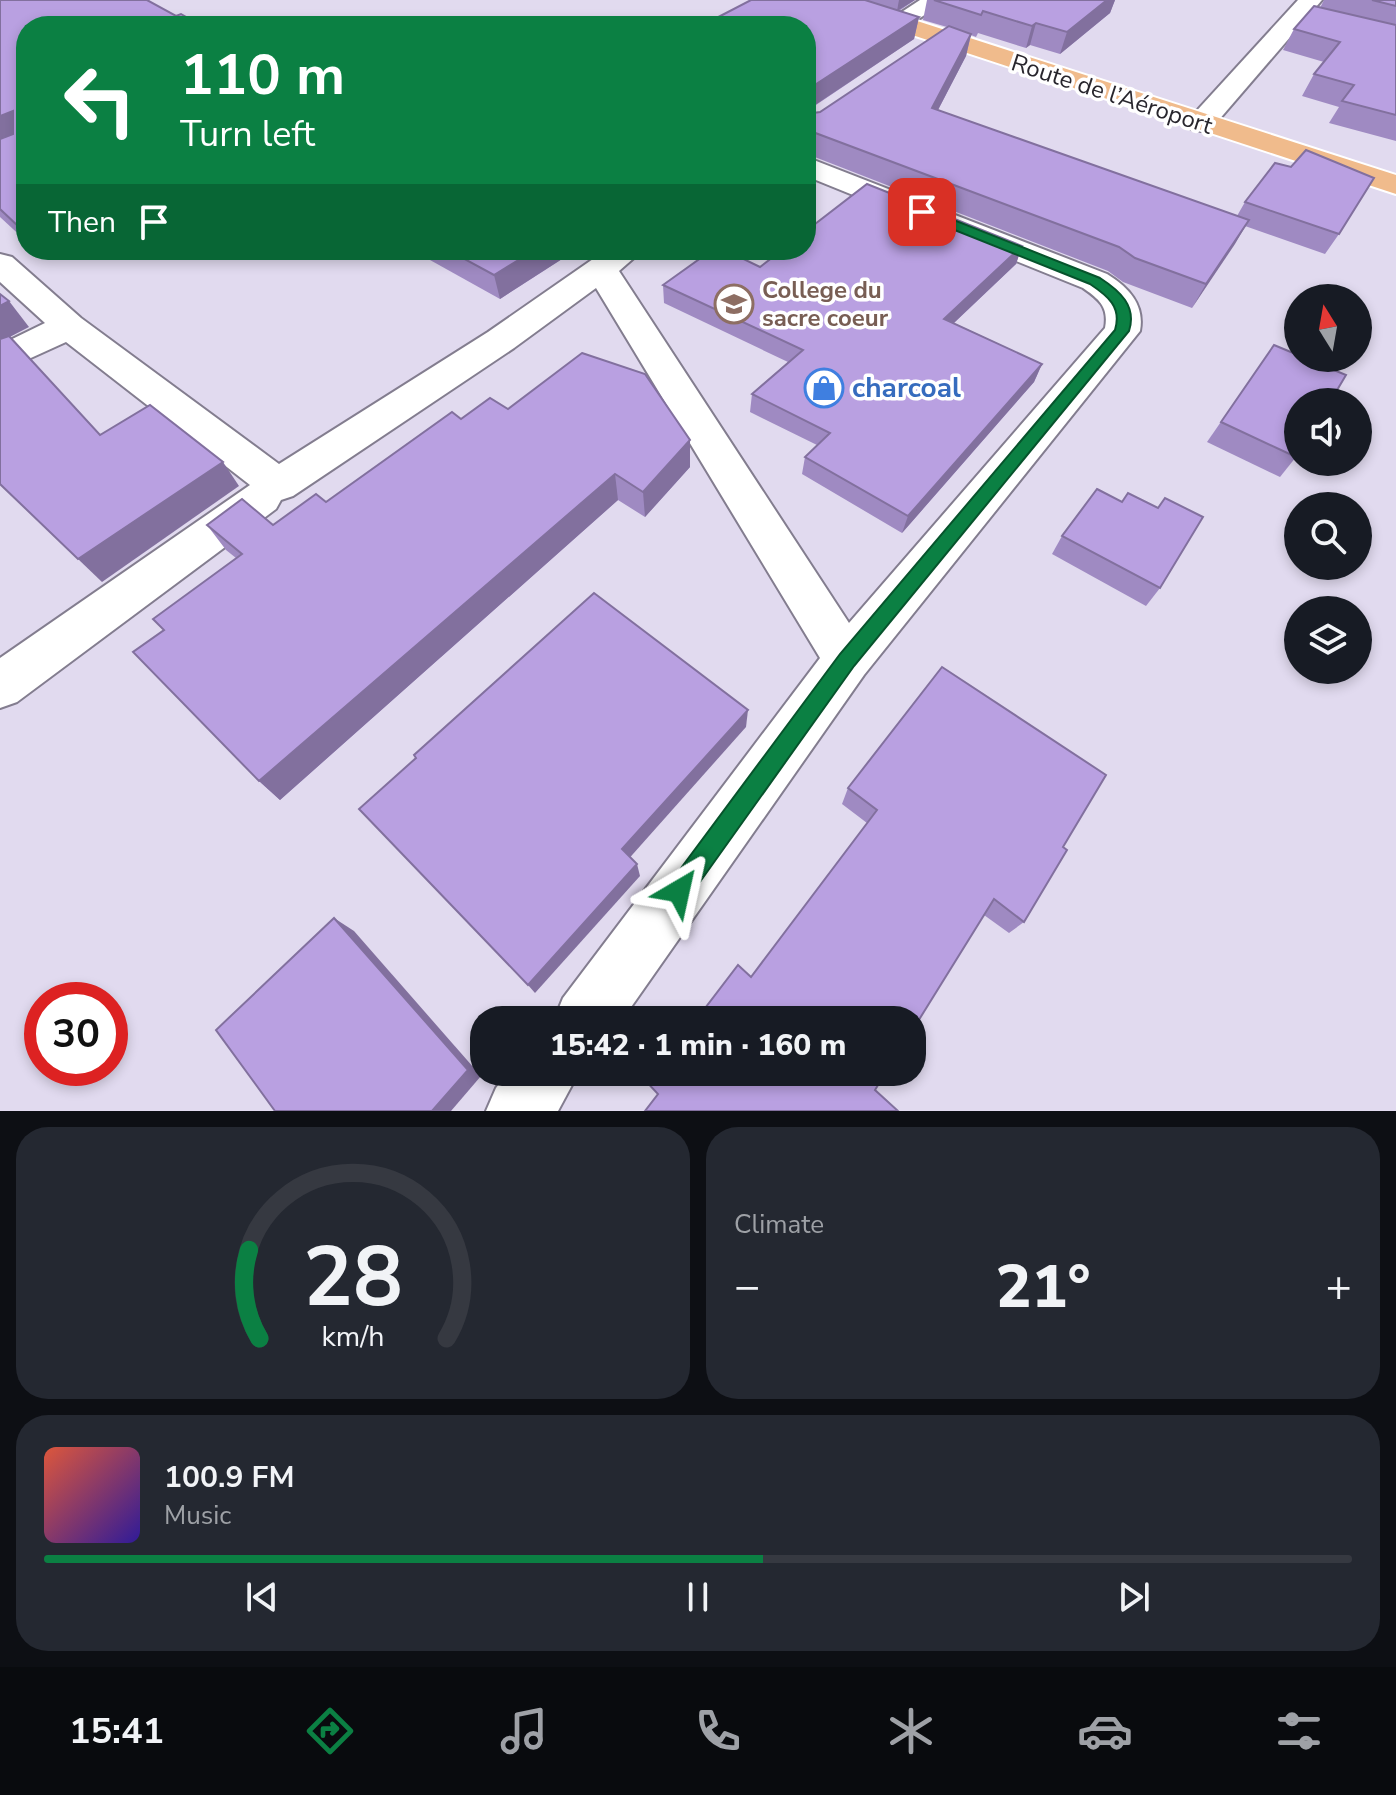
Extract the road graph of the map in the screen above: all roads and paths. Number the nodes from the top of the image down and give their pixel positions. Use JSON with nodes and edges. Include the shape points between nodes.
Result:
{"nodes":[{"id":1,"x":829,"y":0,"type":"edge"},
{"id":2,"x":936,"y":0,"type":"edge"},
{"id":3,"x":1303,"y":7,"type":"edge"},
{"id":4,"x":1324,"y":22,"type":"edge"},
{"id":5,"x":897,"y":23,"type":"junction"},
{"id":6,"x":939,"y":37,"type":"junction"},
{"id":7,"x":915,"y":53,"type":"edge"},
{"id":8,"x":1201,"y":123,"type":"junction"},
{"id":9,"x":816,"y":170,"type":"edge"},
{"id":10,"x":1396,"y":185,"type":"edge"},
{"id":11,"x":613,"y":260,"type":"edge"},
{"id":12,"x":615,"y":260,"type":"edge"},
{"id":13,"x":0,"y":264,"type":"edge"},
{"id":14,"x":69,"y":326,"type":"junction"},
{"id":15,"x":0,"y":360,"type":"edge"},
{"id":16,"x":278,"y":485,"type":"junction"},
{"id":17,"x":847,"y":660,"type":"junction"},
{"id":18,"x":0,"y":686,"type":"edge"},
{"id":19,"x":595,"y":1006,"type":"edge"},
{"id":20,"x":537,"y":1086,"type":"edge"},
{"id":21,"x":519,"y":1111,"type":"edge"}],
"edges":[{"from":1,"to":5,"type":"main road","name":"Route de l’Aéroport"},
{"from":2,"to":5,"type":"street"},
{"from":3,"to":4,"type":"street"},
{"from":3,"to":8,"type":"street"},
{"from":5,"to":6,"type":"main road","name":"Route de l’Aéroport"},
{"from":6,"to":7,"type":"street"},
{"from":6,"to":8,"type":"main road","name":"Route de l’Aéroport"},
{"from":8,"to":10,"type":"main road","name":"Route de l’Aéroport"},
{"from":9,"to":17,"type":"street","via":[[1095,281],[1112,292],[1126,318],[1122,331]]},
{"from":11,"to":16,"type":"street","via":[[501,340]]},
{"from":12,"to":17,"type":"street"},
{"from":13,"to":14,"type":"street"},
{"from":14,"to":15,"type":"street"},
{"from":14,"to":16,"type":"street"},
{"from":16,"to":18,"type":"street"},
{"from":17,"to":19,"type":"street"},
{"from":20,"to":21,"type":"street"}]}
